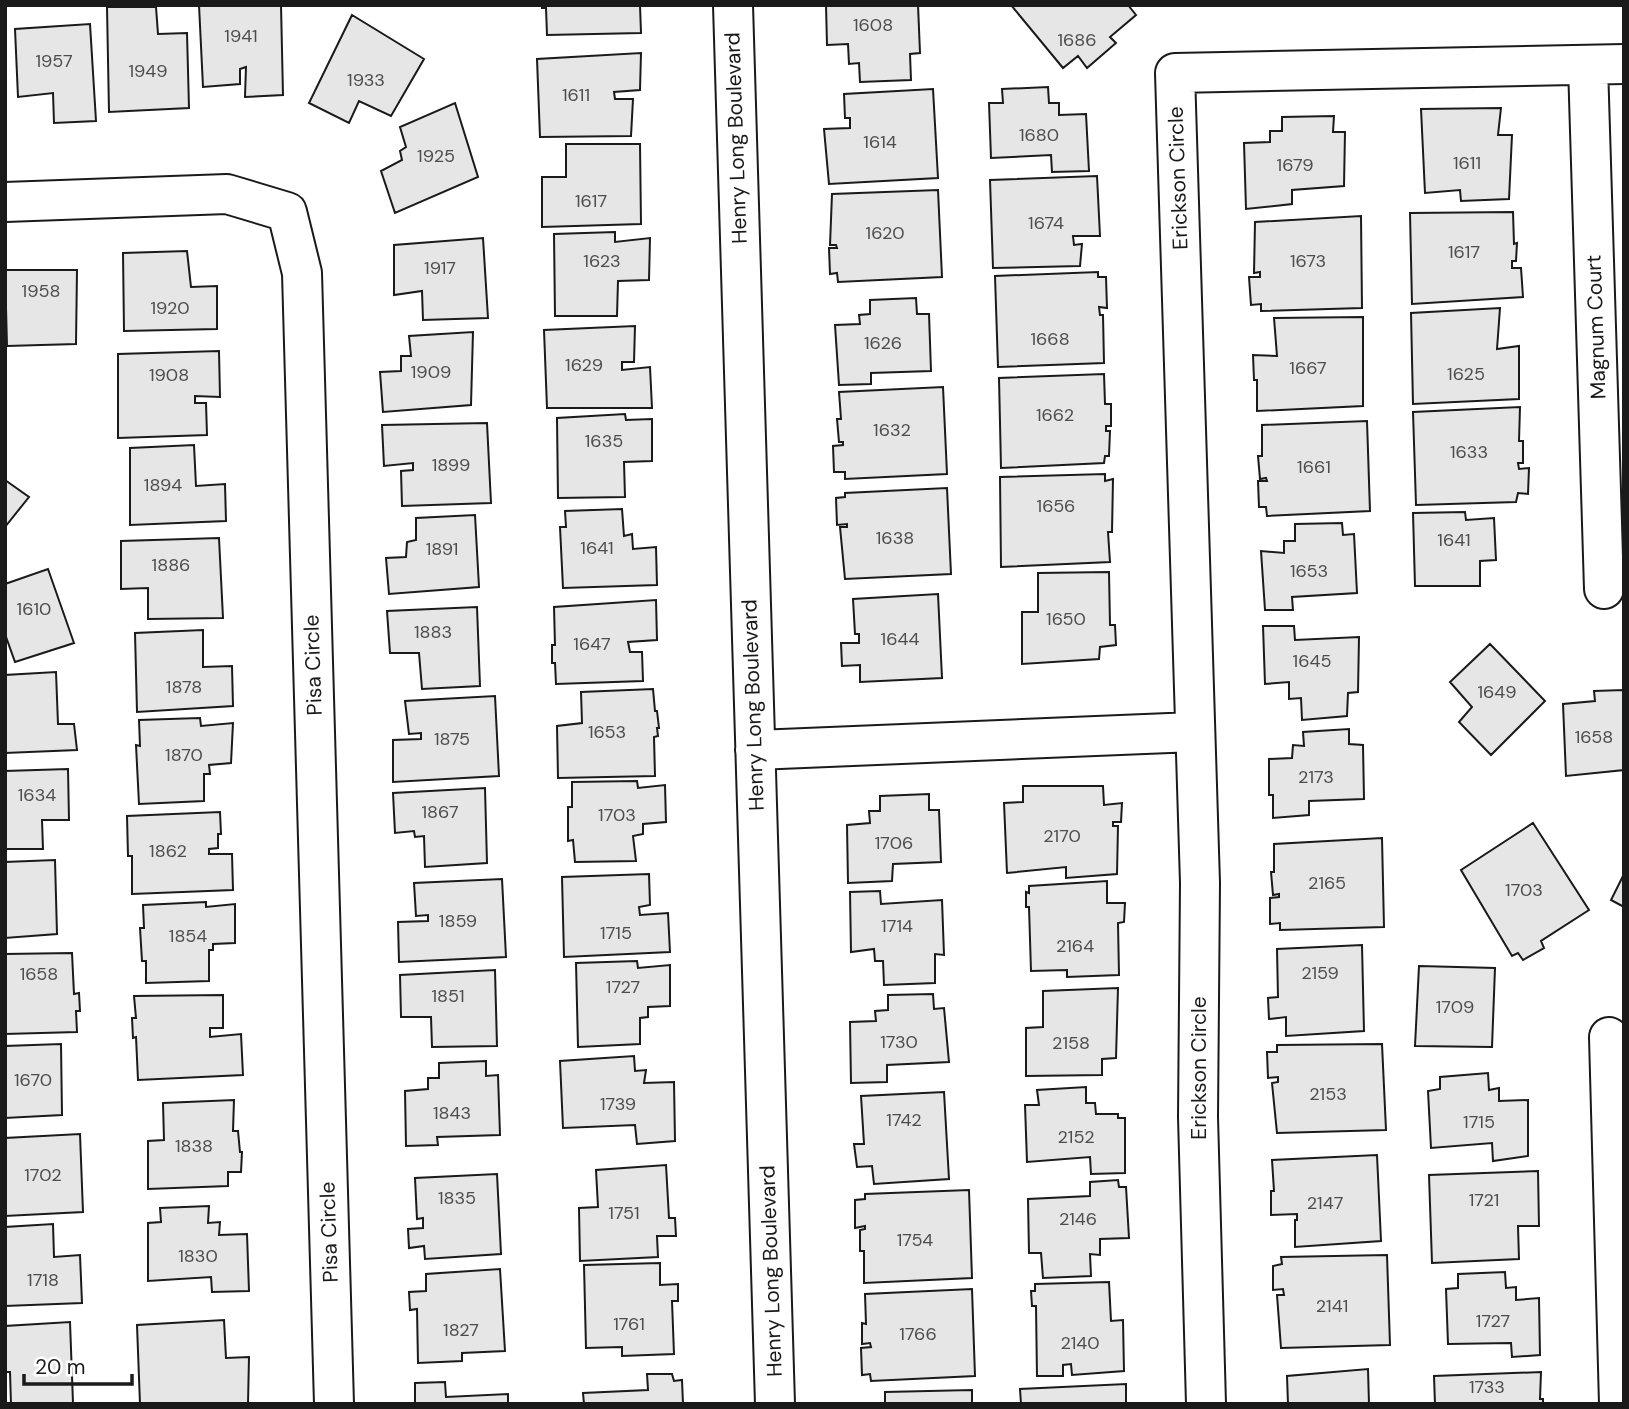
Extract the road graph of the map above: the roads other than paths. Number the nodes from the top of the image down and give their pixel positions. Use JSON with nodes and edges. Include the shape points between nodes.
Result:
{"nodes":[{"id":1,"x":733,"y":5,"type":"edge"},
{"id":2,"x":1606,"y":64,"type":"edge"},
{"id":3,"x":5,"y":202,"type":"edge"},
{"id":4,"x":1604,"y":589,"type":"dead end"},
{"id":5,"x":1194,"y":732,"type":"junction"},
{"id":6,"x":755,"y":750,"type":"junction"},
{"id":7,"x":1609,"y":1037,"type":"dead end"},
{"id":8,"x":334,"y":1404,"type":"edge"},
{"id":9,"x":775,"y":1404,"type":"edge"},
{"id":10,"x":1206,"y":1404,"type":"edge"},
{"id":11,"x":1619,"y":1404,"type":"edge"}],
"edges":[{"from":1,"to":6,"type":"street","name":"Henry Long Boulevard"},
{"from":2,"to":4,"type":"street","name":"Magnum Court"},
{"from":2,"to":5,"type":"street","name":"Erickson Circle","via":[[1175,73]]},
{"from":3,"to":8,"type":"street","name":"Pisa Circle","via":[[227,194],[287,212],[302,273]]},
{"from":5,"to":6,"type":"street"},
{"from":5,"to":10,"type":"street","name":"Erickson Circle"},
{"from":6,"to":9,"type":"street","name":"Henry Long Boulevard"},
{"from":7,"to":11,"type":"street"}]}
